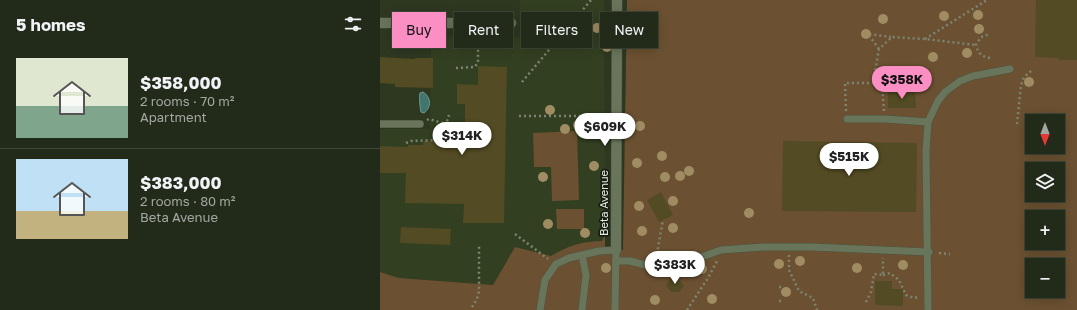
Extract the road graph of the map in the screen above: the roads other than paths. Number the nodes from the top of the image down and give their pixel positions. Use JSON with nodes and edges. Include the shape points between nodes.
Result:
{"nodes":[{"id":1,"x":617,"y":0,"type":"edge"},
{"id":2,"x":380,"y":23,"type":"edge"},
{"id":3,"x":454,"y":23,"type":"edge"},
{"id":4,"x":1010,"y":69,"type":"dead end"},
{"id":5,"x":847,"y":119,"type":"road end"},
{"id":6,"x":928,"y":122,"type":"junction"},
{"id":7,"x":380,"y":124,"type":"edge"},
{"id":8,"x":420,"y":124,"type":"road end"},
{"id":9,"x":616,"y":250,"type":"junction"},
{"id":10,"x":928,"y":252,"type":"junction"},
{"id":11,"x":582,"y":255,"type":"junction"},
{"id":12,"x":616,"y":261,"type":"junction"},
{"id":13,"x":540,"y":310,"type":"edge"},
{"id":14,"x":582,"y":310,"type":"edge"},
{"id":15,"x":615,"y":310,"type":"edge"},
{"id":16,"x":928,"y":310,"type":"edge"}],
"edges":[{"from":1,"to":9,"type":"street","name":"Beta Avenue"},
{"from":2,"to":3,"type":"street"},
{"from":4,"to":6,"type":"lane","via":[[960,81],[945,92]]},
{"from":5,"to":6,"type":"lane"},
{"from":6,"to":10,"type":"lane"},
{"from":7,"to":8,"type":"lane"},
{"from":9,"to":11,"type":"lane"},
{"from":9,"to":12,"type":"lane","name":"Beta Avenue"},
{"from":10,"to":12,"type":"lane","via":[[763,247],[721,250],[666,270],[630,261]]},
{"from":10,"to":16,"type":"lane"},
{"from":11,"to":13,"type":"lane","via":[[556,264],[545,280]]},
{"from":11,"to":14,"type":"lane","via":[[586,276]]},
{"from":12,"to":15,"type":"lane","name":"Beta Avenue"}]}
